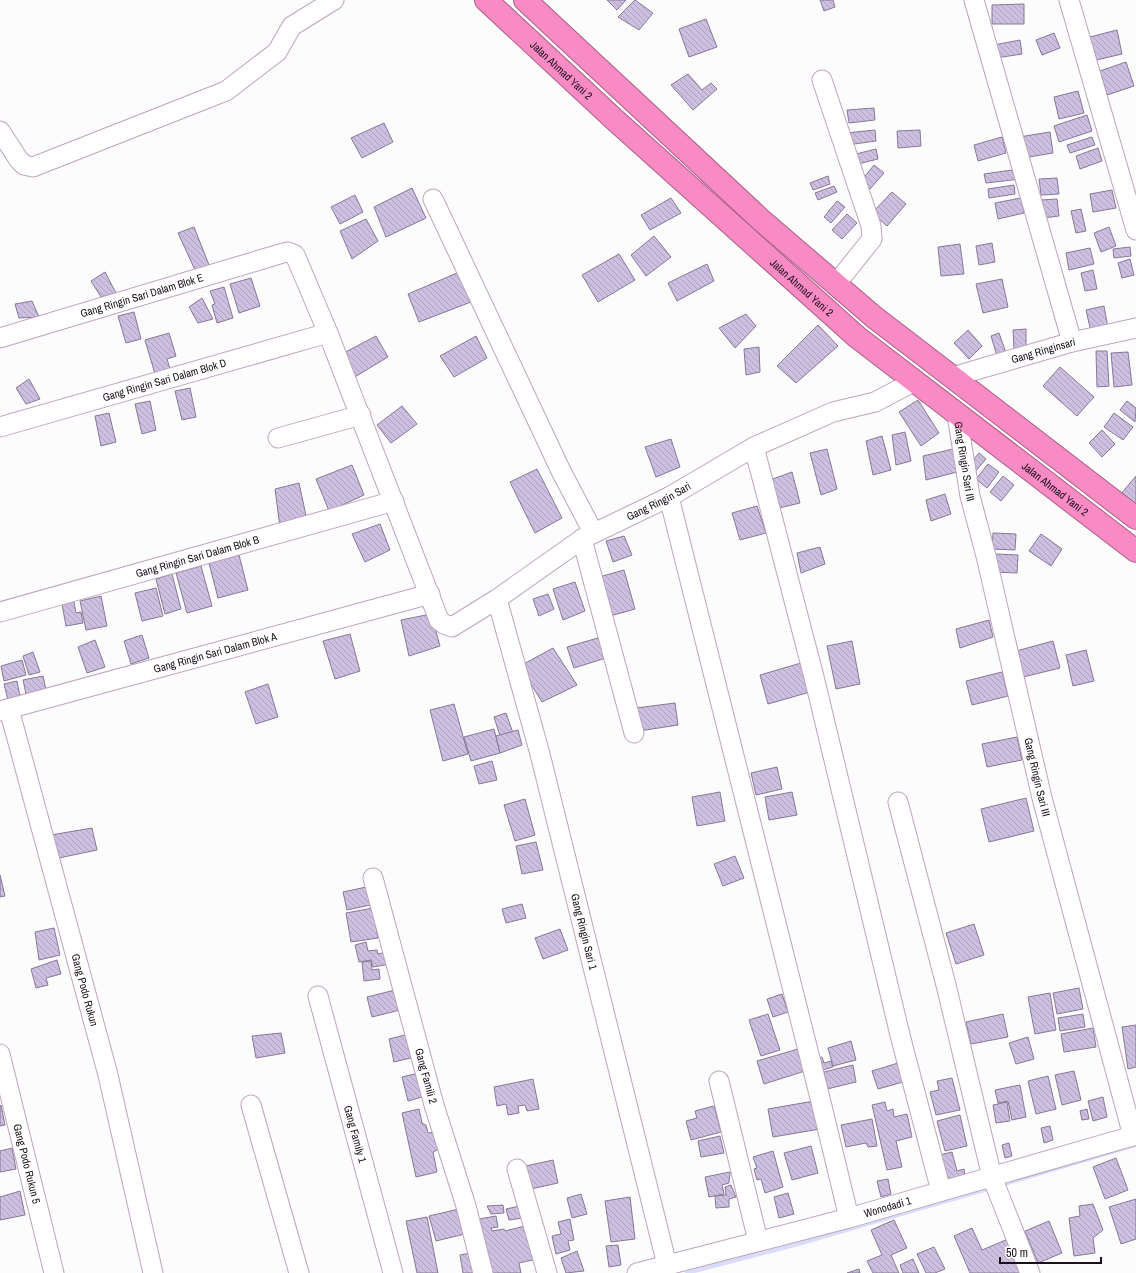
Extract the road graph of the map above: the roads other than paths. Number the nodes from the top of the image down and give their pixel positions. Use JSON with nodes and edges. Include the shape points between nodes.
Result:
{"nodes":[{"id":1,"x":334,"y":0,"type":"edge"},
{"id":2,"x":486,"y":0,"type":"edge"},
{"id":3,"x":526,"y":0,"type":"edge"},
{"id":4,"x":974,"y":0,"type":"edge"},
{"id":5,"x":1069,"y":0,"type":"edge"},
{"id":6,"x":822,"y":80,"type":"dead end"},
{"id":7,"x":0,"y":131,"type":"edge"},
{"id":8,"x":433,"y":199,"type":"dead end"},
{"id":9,"x":1136,"y":230,"type":"edge"},
{"id":10,"x":836,"y":284,"type":"junction"},
{"id":11,"x":1136,"y":328,"type":"edge"},
{"id":12,"x":328,"y":333,"type":"junction"},
{"id":13,"x":0,"y":338,"type":"edge"},
{"id":14,"x":1072,"y":342,"type":"junction"},
{"id":15,"x":952,"y":377,"type":"junction"},
{"id":16,"x":915,"y":381,"type":"junction"},
{"id":17,"x":361,"y":415,"type":"junction"},
{"id":18,"x":957,"y":415,"type":"junction"},
{"id":19,"x":0,"y":427,"type":"edge"},
{"id":20,"x":278,"y":438,"type":"dead end"},
{"id":21,"x":755,"y":451,"type":"junction"},
{"id":22,"x":669,"y":497,"type":"junction"},
{"id":23,"x":394,"y":501,"type":"junction"},
{"id":24,"x":1136,"y":518,"type":"edge"},
{"id":25,"x":586,"y":541,"type":"junction"},
{"id":26,"x":1136,"y":551,"type":"edge"},
{"id":27,"x":430,"y":594,"type":"junction"},
{"id":28,"x":497,"y":599,"type":"junction"},
{"id":29,"x":0,"y":612,"type":"edge"},
{"id":30,"x":4,"y":710,"type":"edge"},
{"id":31,"x":634,"y":733,"type":"dead end"},
{"id":32,"x":898,"y":802,"type":"dead end"},
{"id":33,"x":373,"y":878,"type":"dead end"},
{"id":34,"x":318,"y":996,"type":"dead end"},
{"id":35,"x":0,"y":1054,"type":"edge"},
{"id":36,"x":719,"y":1081,"type":"dead end"},
{"id":37,"x":251,"y":1105,"type":"dead end"},
{"id":38,"x":1134,"y":1135,"type":"edge"},
{"id":39,"x":517,"y":1169,"type":"dead end"},
{"id":40,"x":992,"y":1177,"type":"junction"},
{"id":41,"x":941,"y":1191,"type":"junction"},
{"id":42,"x":849,"y":1218,"type":"junction"},
{"id":43,"x":758,"y":1241,"type":"junction"},
{"id":44,"x":666,"y":1265,"type":"junction"},
{"id":45,"x":642,"y":1272,"type":"edge"},
{"id":46,"x":54,"y":1273,"type":"edge"},
{"id":47,"x":153,"y":1273,"type":"edge"},
{"id":48,"x":300,"y":1273,"type":"edge"},
{"id":49,"x":393,"y":1273,"type":"edge"},
{"id":50,"x":483,"y":1273,"type":"edge"},
{"id":51,"x":547,"y":1273,"type":"edge"},
{"id":52,"x":1030,"y":1273,"type":"edge"}],
"edges":[{"from":1,"to":7,"type":"street","via":[[292,26],[277,52],[226,91],[33,167],[18,160]]},
{"from":2,"to":16,"type":"highway","name":"Jalan Ahmad Yani 2","via":[[615,120],[857,337]]},
{"from":3,"to":10,"type":"highway","via":[[760,219]]},
{"from":4,"to":14,"type":"street"},
{"from":5,"to":9,"type":"street"},
{"from":6,"to":10,"type":"street","via":[[871,226],[872,240]]},
{"from":8,"to":25,"type":"street","via":[[560,471]]},
{"from":10,"to":15,"type":"highway"},
{"from":11,"to":14,"type":"street","name":"Gang Ringinsari"},
{"from":12,"to":13,"type":"street","name":"Gang Ringin Sari Dalam Blok E","via":[[295,255],[288,252]]},
{"from":12,"to":17,"type":"street"},
{"from":12,"to":19,"type":"street","name":"Gang Ringin Sari Dalam Blok D"},
{"from":14,"to":15,"type":"street","name":"Gang Ringinsari"},
{"from":15,"to":24,"type":"highway"},
{"from":16,"to":18,"type":"highway","name":"Jalan Ahmad Yani 2"},
{"from":16,"to":21,"type":"street","name":"Gang Ringin Sari","via":[[875,402],[833,412]]},
{"from":17,"to":20,"type":"street"},
{"from":17,"to":23,"type":"street"},
{"from":18,"to":26,"type":"highway","name":"Jalan Ahmad Yani 2"},
{"from":18,"to":38,"type":"street","name":"Gang Ringin Sari III","via":[[970,496],[1042,798]]},
{"from":21,"to":22,"type":"street","name":"Gang Ringin Sari"},
{"from":21,"to":41,"type":"street"},
{"from":22,"to":25,"type":"street","name":"Gang Ringin Sari"},
{"from":22,"to":42,"type":"street"},
{"from":23,"to":27,"type":"street"},
{"from":23,"to":29,"type":"street","name":"Gang Ringin Sari Dalam Blok B"},
{"from":25,"to":28,"type":"street","name":"Gang Ringin Sari"},
{"from":25,"to":31,"type":"street"},
{"from":27,"to":28,"type":"street","name":"Gang Ringin Sari","via":[[439,620],[449,626]]},
{"from":27,"to":30,"type":"street","name":"Gang Ringin Sari Dalam Blok A"},
{"from":28,"to":44,"type":"street","name":"Gang Ringin Sari 1","via":[[540,754]]},
{"from":30,"to":47,"type":"street","name":"Gang Podo Rukun","via":[[108,1075]]},
{"from":32,"to":40,"type":"street","via":[[954,1015]]},
{"from":33,"to":50,"type":"street","name":"Gang Famili 2","via":[[434,1105],[466,1206]]},
{"from":34,"to":49,"type":"street","name":"Gang Family 1"},
{"from":35,"to":46,"type":"street","name":"Gang Podo Rukun 5"},
{"from":36,"to":43,"type":"street"},
{"from":37,"to":48,"type":"street"},
{"from":38,"to":40,"type":"street","name":"Wonodadi 1"},
{"from":39,"to":51,"type":"street"},
{"from":40,"to":41,"type":"street","name":"Wonodadi 1"},
{"from":40,"to":52,"type":"street"},
{"from":41,"to":42,"type":"street","name":"Wonodadi 1"},
{"from":42,"to":43,"type":"street","name":"Wonodadi 1"},
{"from":43,"to":44,"type":"street","name":"Wonodadi 1"},
{"from":44,"to":45,"type":"street","name":"Wonodadi 1"}]}
